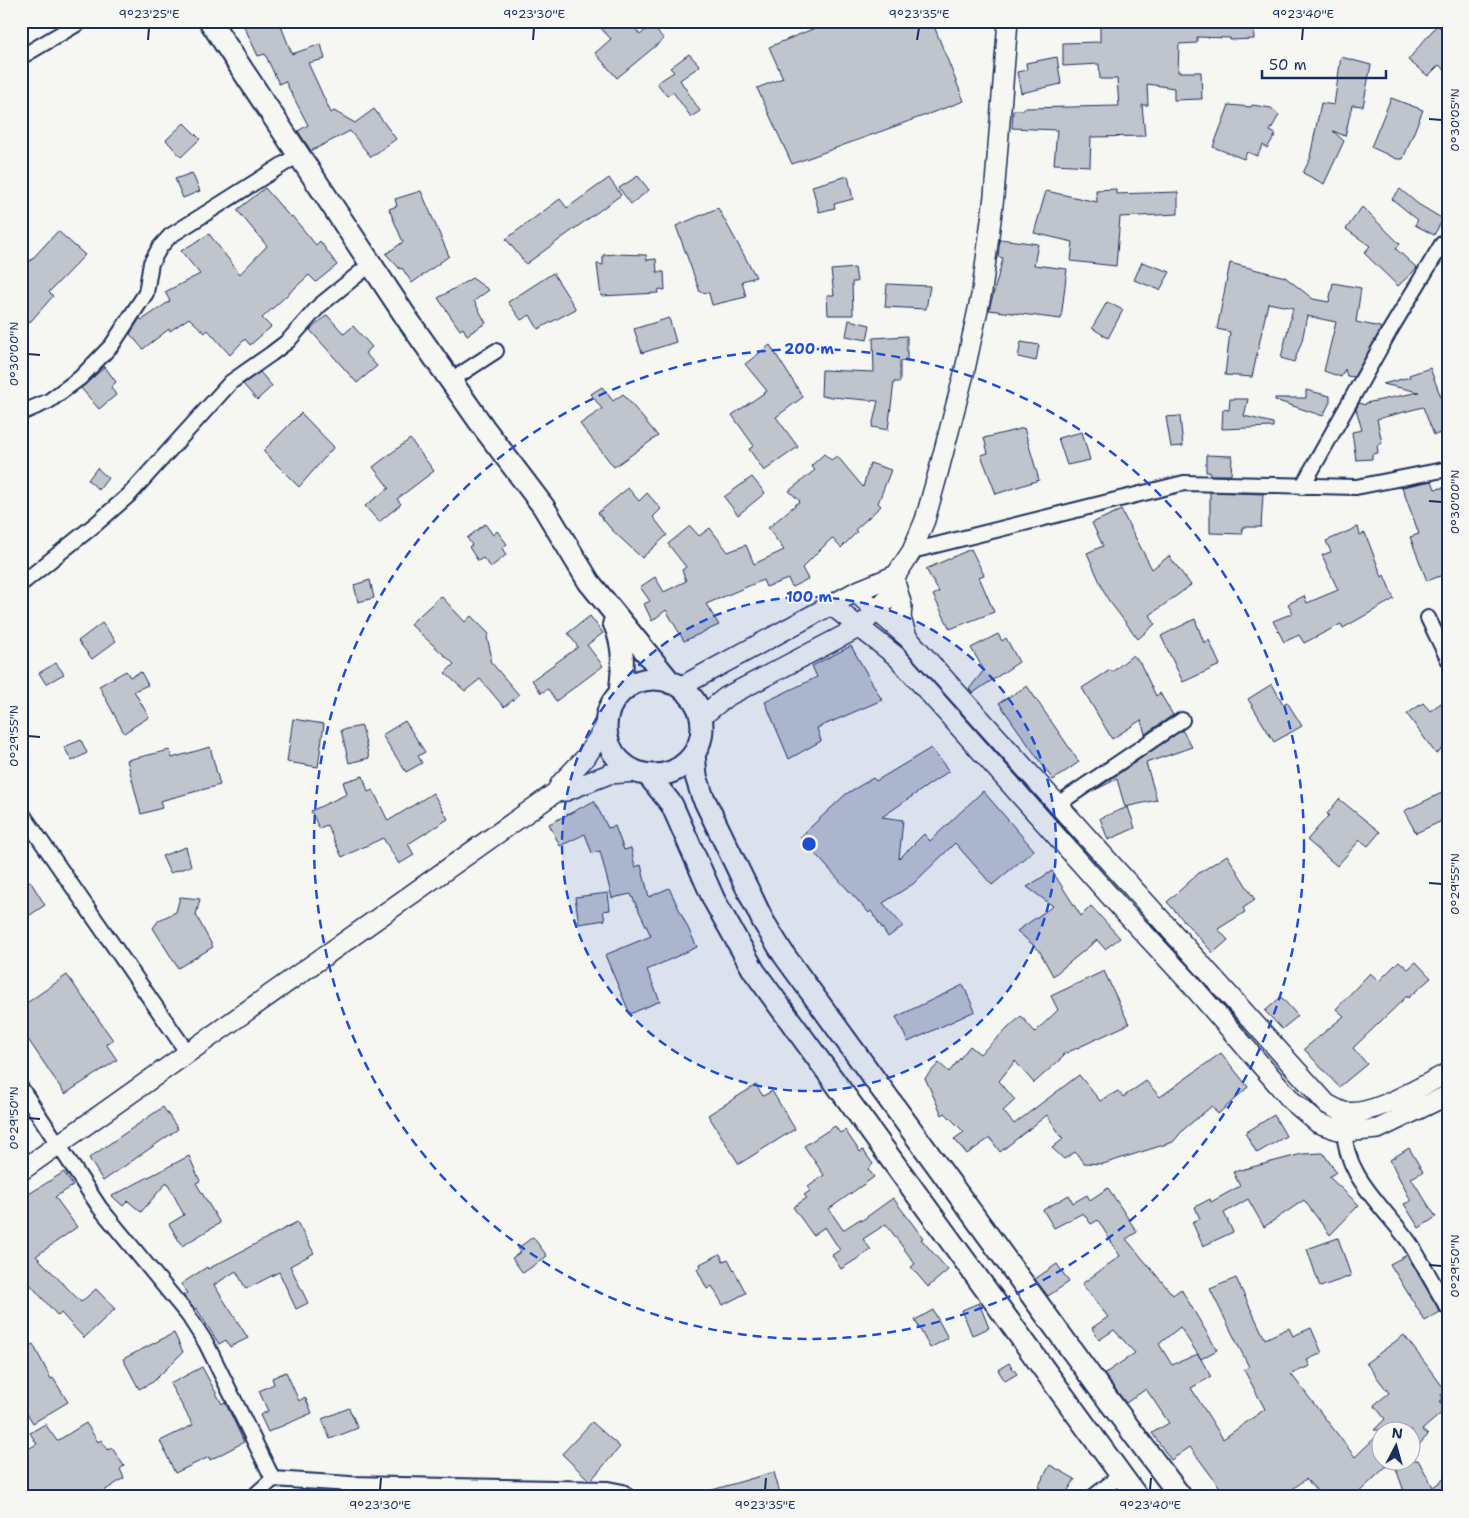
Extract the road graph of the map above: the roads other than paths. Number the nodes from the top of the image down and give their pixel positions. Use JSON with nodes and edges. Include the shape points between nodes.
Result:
{"nodes":[{"id":1,"x":82,"y":21,"type":"edge"},
{"id":2,"x":210,"y":21,"type":"edge"},
{"id":3,"x":1008,"y":21,"type":"edge"},
{"id":4,"x":21,"y":57,"type":"edge"},
{"id":5,"x":298,"y":155,"type":"junction"},
{"id":6,"x":1442,"y":244,"type":"dead end"},
{"id":7,"x":372,"y":263,"type":"junction"},
{"id":8,"x":496,"y":351,"type":"dead end"},
{"id":9,"x":450,"y":381,"type":"junction"},
{"id":10,"x":21,"y":413,"type":"edge"},
{"id":11,"x":1448,"y":469,"type":"edge"},
{"id":12,"x":1302,"y":487,"type":"junction"},
{"id":13,"x":912,"y":551,"type":"junction"},
{"id":14,"x":896,"y":580,"type":"junction"},
{"id":15,"x":21,"y":584,"type":"edge"},
{"id":16,"x":855,"y":592,"type":"junction"},
{"id":17,"x":605,"y":605,"type":"junction"},
{"id":18,"x":831,"y":605,"type":"junction"},
{"id":19,"x":876,"y":611,"type":"junction"},
{"id":20,"x":1428,"y":618,"type":"dead end"},
{"id":21,"x":858,"y":628,"type":"junction"},
{"id":22,"x":907,"y":638,"type":"junction"},
{"id":23,"x":1448,"y":659,"type":"edge"},
{"id":24,"x":675,"y":685,"type":"junction"},
{"id":25,"x":620,"y":693,"type":"junction"},
{"id":26,"x":700,"y":718,"type":"junction"},
{"id":27,"x":1182,"y":720,"type":"dead end"},
{"id":28,"x":606,"y":726,"type":"junction"},
{"id":29,"x":694,"y":753,"type":"junction"},
{"id":30,"x":642,"y":773,"type":"junction"},
{"id":31,"x":556,"y":792,"type":"junction"},
{"id":32,"x":1058,"y":804,"type":"junction"},
{"id":33,"x":21,"y":812,"type":"edge"},
{"id":34,"x":187,"y":1052,"type":"junction"},
{"id":35,"x":1448,"y":1073,"type":"edge"},
{"id":36,"x":21,"y":1088,"type":"edge"},
{"id":37,"x":1448,"y":1095,"type":"edge"},
{"id":38,"x":1346,"y":1112,"type":"junction"},
{"id":39,"x":1344,"y":1132,"type":"junction"},
{"id":40,"x":59,"y":1145,"type":"junction"},
{"id":41,"x":21,"y":1170,"type":"edge"},
{"id":42,"x":1448,"y":1308,"type":"edge"},
{"id":43,"x":1121,"y":1475,"type":"junction"},
{"id":44,"x":273,"y":1479,"type":"junction"},
{"id":45,"x":253,"y":1497,"type":"edge"},
{"id":46,"x":628,"y":1497,"type":"edge"},
{"id":47,"x":1093,"y":1497,"type":"edge"},
{"id":48,"x":1137,"y":1497,"type":"edge"},
{"id":49,"x":1181,"y":1497,"type":"edge"}],
"edges":[{"from":1,"to":4,"type":"street"},
{"from":2,"to":5,"type":"main road"},
{"from":3,"to":13,"type":"main road","via":[[994,196],[982,292],[937,478]]},
{"from":5,"to":7,"type":"main road"},
{"from":5,"to":10,"type":"street","via":[[170,236],[151,262],[146,293],[112,345],[72,384],[49,401]]},
{"from":6,"to":12,"type":"street"},
{"from":7,"to":9,"type":"main road"},
{"from":7,"to":15,"type":"street","via":[[319,306],[277,350],[231,382],[129,495]]},
{"from":8,"to":9,"type":"street"},
{"from":9,"to":17,"type":"main road","via":[[543,506]]},
{"from":11,"to":12,"type":"street","via":[[1356,487]]},
{"from":12,"to":13,"type":"street","via":[[1184,483]]},
{"from":13,"to":14,"type":"main road"},
{"from":14,"to":16,"type":"main road"},
{"from":14,"to":19,"type":"main road"},
{"from":14,"to":22,"type":"main road"},
{"from":16,"to":18,"type":"main road"},
{"from":16,"to":19,"type":"main road"},
{"from":17,"to":24,"type":"main road"},
{"from":17,"to":25,"type":"main road","via":[[621,637]]},
{"from":18,"to":21,"type":"main road"},
{"from":18,"to":24,"type":"main road"},
{"from":19,"to":21,"type":"main road"},
{"from":19,"to":22,"type":"main road"},
{"from":20,"to":23,"type":"street"},
{"from":21,"to":26,"type":"main road","via":[[726,697]]},
{"from":21,"to":39,"type":"main road","via":[[896,656],[1292,1101],[1318,1123]]},
{"from":22,"to":32,"type":"main road"},
{"from":24,"to":25,"type":"main road","via":[[653,680],[640,682]]},
{"from":24,"to":26,"type":"main road","via":[[693,700]]},
{"from":25,"to":28,"type":"main road","via":[[610,708]]},
{"from":26,"to":29,"type":"main road","via":[[701,736]]},
{"from":27,"to":32,"type":"street"},
{"from":28,"to":30,"type":"main road","via":[[614,754],[624,764]]},
{"from":28,"to":31,"type":"main road","via":[[586,757]]},
{"from":29,"to":30,"type":"main road","via":[[688,761],[670,772]]},
{"from":29,"to":49,"type":"main road","via":[[702,795],[763,921],[784,955]]},
{"from":30,"to":31,"type":"main road","via":[[609,774]]},
{"from":30,"to":43,"type":"main road","via":[[672,804],[714,900],[754,971]]},
{"from":31,"to":34,"type":"main road"},
{"from":32,"to":38,"type":"main road","via":[[1317,1094],[1327,1104]]},
{"from":33,"to":34,"type":"street"},
{"from":34,"to":40,"type":"main road"},
{"from":35,"to":38,"type":"main road","via":[[1388,1102]]},
{"from":36,"to":40,"type":"street"},
{"from":37,"to":39,"type":"main road","via":[[1378,1129]]},
{"from":38,"to":39,"type":"street"},
{"from":39,"to":42,"type":"street","via":[[1355,1172],[1418,1256]]},
{"from":40,"to":41,"type":"main road"},
{"from":40,"to":44,"type":"street","via":[[100,1208],[188,1315],[206,1343]]},
{"from":43,"to":47,"type":"street"},
{"from":43,"to":48,"type":"main road"},
{"from":44,"to":45,"type":"street"},
{"from":44,"to":46,"type":"street","via":[[350,1484],[608,1489],[623,1492]]}]}
